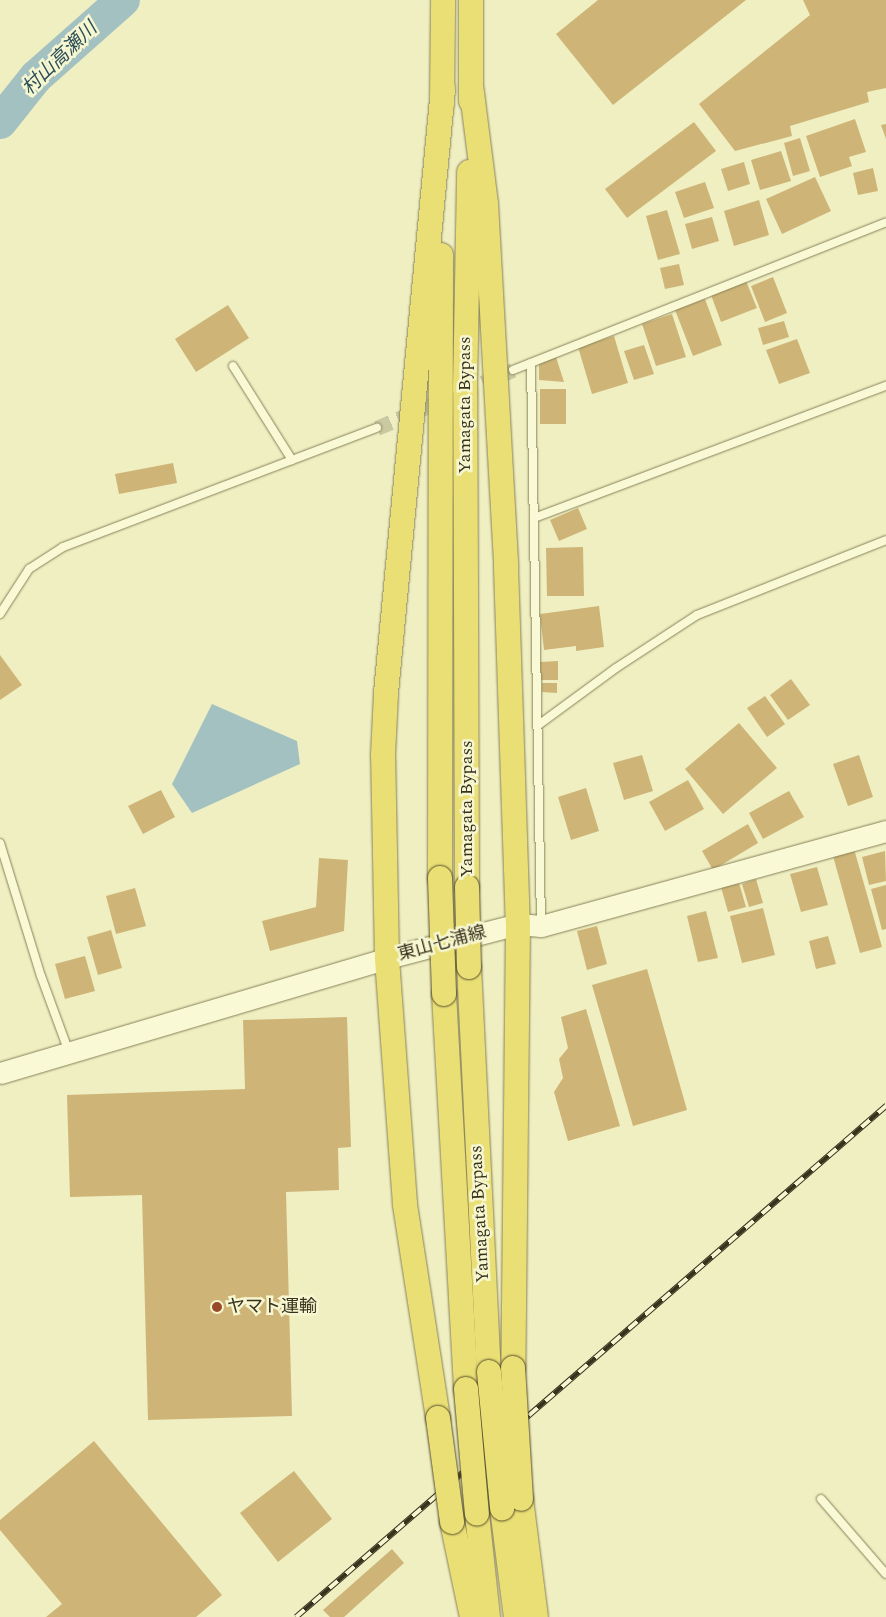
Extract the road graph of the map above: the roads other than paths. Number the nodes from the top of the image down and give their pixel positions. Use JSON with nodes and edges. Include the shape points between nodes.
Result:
{"nodes":[{"id":1,"x":443,"y":0,"type":"edge"},
{"id":2,"x":471,"y":0,"type":"edge"},
{"id":3,"x":471,"y":85,"type":"junction"},
{"id":4,"x":442,"y":89,"type":"junction"},
{"id":5,"x":886,"y":222,"type":"edge"},
{"id":6,"x":531,"y":363,"type":"junction"},
{"id":7,"x":233,"y":366,"type":"dead end"},
{"id":8,"x":513,"y":370,"type":"tunnel mouth"},
{"id":9,"x":886,"y":386,"type":"edge"},
{"id":10,"x":377,"y":428,"type":"tunnel mouth"},
{"id":11,"x":292,"y":460,"type":"junction"},
{"id":12,"x":534,"y":518,"type":"junction"},
{"id":13,"x":886,"y":540,"type":"edge"},
{"id":14,"x":0,"y":614,"type":"edge"},
{"id":15,"x":537,"y":726,"type":"junction"},
{"id":16,"x":886,"y":831,"type":"edge"},
{"id":17,"x":0,"y":843,"type":"edge"},
{"id":18,"x":530,"y":925,"type":"junction"},
{"id":19,"x":387,"y":958,"type":"junction"},
{"id":20,"x":69,"y":1054,"type":"junction"},
{"id":21,"x":0,"y":1073,"type":"edge"},
{"id":22,"x":821,"y":1499,"type":"dead end"},
{"id":23,"x":512,"y":1504,"type":"junction"},
{"id":24,"x":886,"y":1574,"type":"edge"},
{"id":25,"x":472,"y":1617,"type":"edge"},
{"id":26,"x":488,"y":1617,"type":"edge"},
{"id":27,"x":516,"y":1617,"type":"edge"},
{"id":28,"x":536,"y":1617,"type":"edge"}],
"edges":[{"from":1,"to":4,"type":"highway","name":"Yamagata Bypass"},
{"from":2,"to":3,"type":"highway","name":"Yamagata Bypass"},
{"from":3,"to":18,"type":"highway","via":[[486,204]]},
{"from":3,"to":23,"type":"highway","name":"Yamagata Bypass","bridge":true,"via":[[465,389],[469,967],[489,1372]]},
{"from":4,"to":19,"type":"highway","via":[[386,692],[383,755]]},
{"from":4,"to":26,"type":"highway","name":"Yamagata Bypass","bridge":true,"via":[[440,878],[466,1389]]},
{"from":5,"to":6,"type":"lane"},
{"from":6,"to":8,"type":"lane"},
{"from":6,"to":12,"type":"lane"},
{"from":7,"to":11,"type":"lane"},
{"from":9,"to":12,"type":"lane"},
{"from":10,"to":11,"type":"lane"},
{"from":11,"to":14,"type":"lane","via":[[63,547],[29,569]]},
{"from":12,"to":15,"type":"lane"},
{"from":13,"to":15,"type":"lane","via":[[696,615]]},
{"from":15,"to":18,"type":"lane"},
{"from":16,"to":18,"type":"main road","name":"東山七浦線"},
{"from":17,"to":20,"type":"lane"},
{"from":18,"to":19,"type":"main road","name":"東山七浦線"},
{"from":18,"to":23,"type":"highway","bridge":true,"via":[[513,1368]]},
{"from":19,"to":20,"type":"main road","name":"東山七浦線"},
{"from":19,"to":25,"type":"highway","bridge":true,"via":[[405,1204],[452,1522]]},
{"from":20,"to":21,"type":"main road","name":"東山七浦線"},
{"from":22,"to":24,"type":"lane"},
{"from":23,"to":27,"type":"highway","name":"Yamagata Bypass"},
{"from":23,"to":28,"type":"highway"}]}
